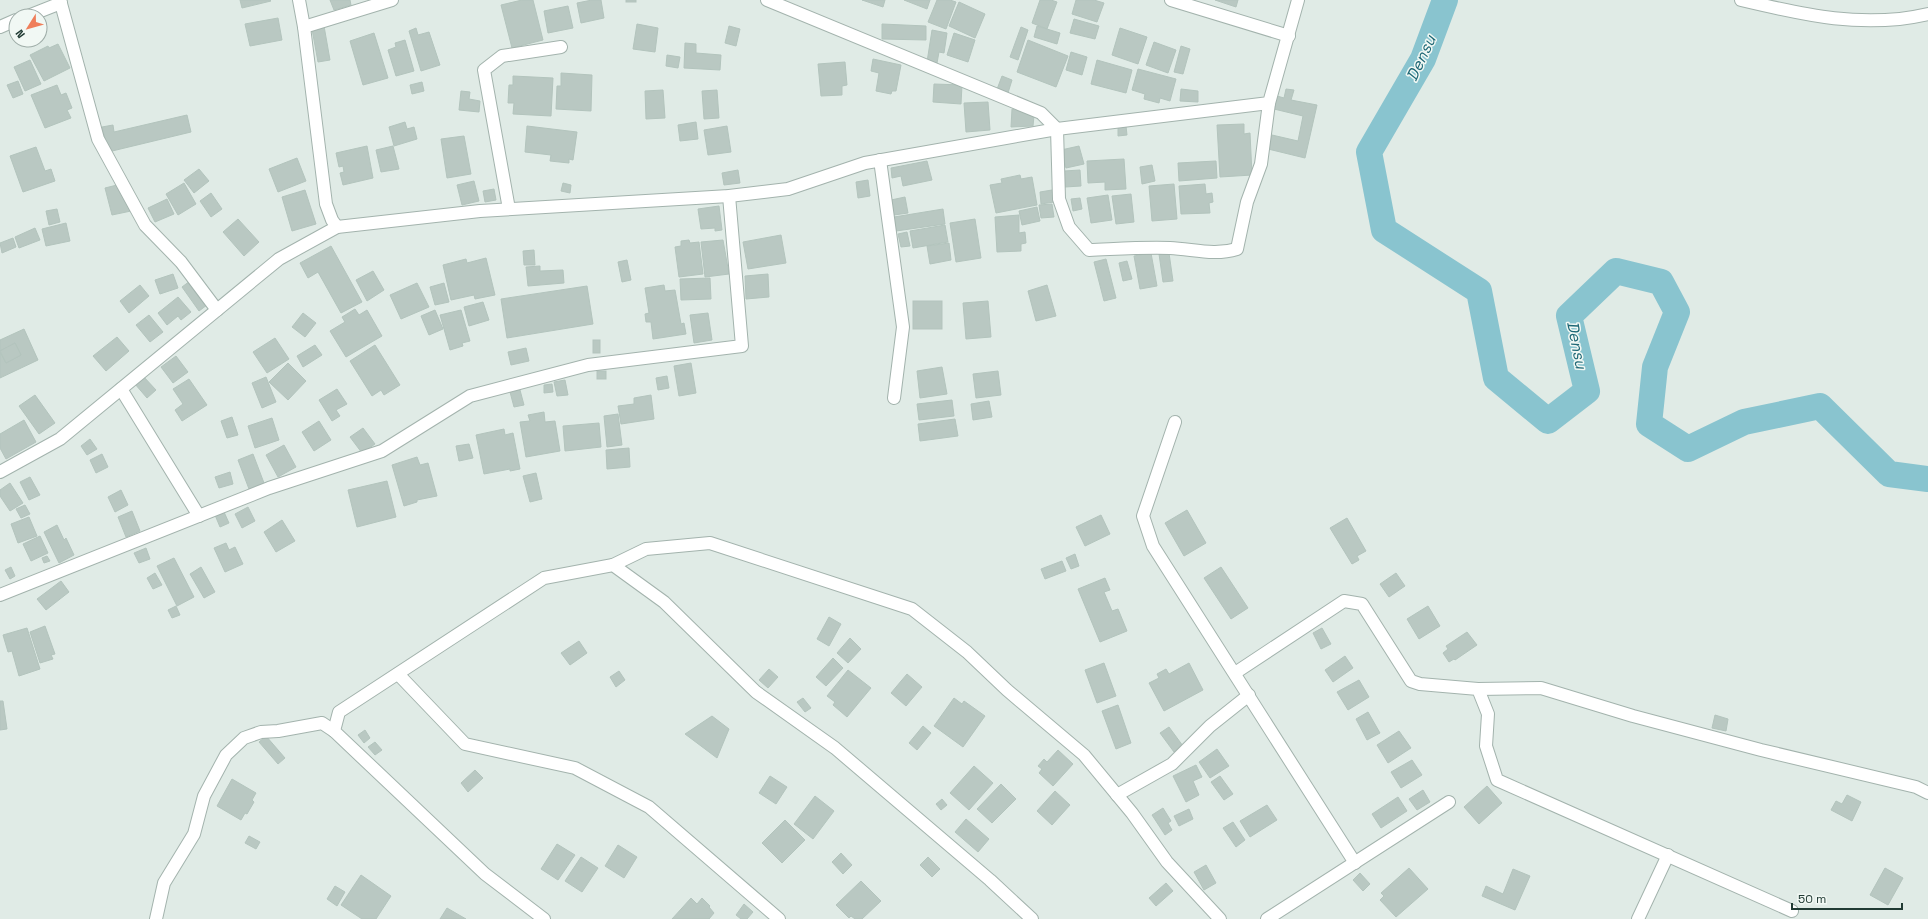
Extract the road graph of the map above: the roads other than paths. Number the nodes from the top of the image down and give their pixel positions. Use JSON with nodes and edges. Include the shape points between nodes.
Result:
{"nodes":[{"id":1,"x":299,"y":0,"type":"edge"},
{"id":2,"x":392,"y":0,"type":"edge"},
{"id":3,"x":767,"y":0,"type":"edge"},
{"id":4,"x":1171,"y":0,"type":"edge"},
{"id":5,"x":1298,"y":0,"type":"edge"},
{"id":6,"x":1741,"y":0,"type":"edge"},
{"id":7,"x":61,"y":2,"type":"edge"},
{"id":8,"x":47,"y":8,"type":"edge"},
{"id":9,"x":1928,"y":14,"type":"edge"},
{"id":10,"x":304,"y":27,"type":"junction"},
{"id":11,"x":1289,"y":36,"type":"junction"},
{"id":12,"x":561,"y":47,"type":"dead end"},
{"id":13,"x":1269,"y":103,"type":"junction"},
{"id":14,"x":1057,"y":130,"type":"junction"},
{"id":15,"x":880,"y":160,"type":"junction"},
{"id":16,"x":730,"y":196,"type":"junction"},
{"id":17,"x":508,"y":209,"type":"junction"},
{"id":18,"x":337,"y":227,"type":"junction"},
{"id":19,"x":217,"y":310,"type":"junction"},
{"id":20,"x":121,"y":389,"type":"junction"},
{"id":21,"x":894,"y":398,"type":"dead end"},
{"id":22,"x":1175,"y":422,"type":"dead end"},
{"id":23,"x":0,"y":472,"type":"edge"},
{"id":24,"x":199,"y":516,"type":"junction"},
{"id":25,"x":613,"y":565,"type":"junction"},
{"id":26,"x":0,"y":595,"type":"edge"},
{"id":27,"x":1235,"y":673,"type":"junction"},
{"id":28,"x":398,"y":674,"type":"junction"},
{"id":29,"x":1478,"y":689,"type":"junction"},
{"id":30,"x":1249,"y":695,"type":"junction"},
{"id":31,"x":334,"y":731,"type":"junction"},
{"id":32,"x":1928,"y":793,"type":"edge"},
{"id":33,"x":1117,"y":795,"type":"junction"},
{"id":34,"x":1450,"y":802,"type":"dead end"},
{"id":35,"x":1668,"y":856,"type":"junction"},
{"id":36,"x":1355,"y":863,"type":"junction"},
{"id":37,"x":1792,"y":911,"type":"dead end"},
{"id":38,"x":156,"y":919,"type":"edge"},
{"id":39,"x":544,"y":919,"type":"edge"},
{"id":40,"x":779,"y":919,"type":"edge"},
{"id":41,"x":1032,"y":919,"type":"edge"},
{"id":42,"x":1220,"y":919,"type":"edge"},
{"id":43,"x":1267,"y":919,"type":"edge"},
{"id":44,"x":1638,"y":919,"type":"edge"}],
"edges":[{"from":1,"to":10,"type":"street"},
{"from":2,"to":10,"type":"street"},
{"from":3,"to":14,"type":"street","via":[[1041,113]]},
{"from":4,"to":11,"type":"street"},
{"from":5,"to":11,"type":"street"},
{"from":6,"to":9,"type":"street","via":[[1795,12],[1861,22],[1913,18]]},
{"from":7,"to":8,"type":"street"},
{"from":7,"to":19,"type":"street","via":[[98,138],[145,225],[181,262]]},
{"from":10,"to":18,"type":"street","via":[[326,204]]},
{"from":11,"to":13,"type":"street"},
{"from":12,"to":17,"type":"street","via":[[502,56],[484,70]]},
{"from":13,"to":14,"type":"street"},
{"from":13,"to":14,"type":"street","via":[[1261,164],[1247,202],[1237,249],[1227,252],[1197,252],[1170,248],[1090,250],[1068,227],[1059,199]]},
{"from":14,"to":15,"type":"street"},
{"from":15,"to":16,"type":"street","via":[[788,189]]},
{"from":15,"to":21,"type":"street","via":[[903,327]]},
{"from":16,"to":17,"type":"street"},
{"from":16,"to":24,"type":"street","via":[[742,346],[588,365],[470,396],[382,451],[269,488]]},
{"from":17,"to":18,"type":"street"},
{"from":18,"to":19,"type":"street","via":[[279,259]]},
{"from":19,"to":20,"type":"street"},
{"from":20,"to":23,"type":"street","via":[[60,439]]},
{"from":20,"to":24,"type":"street"},
{"from":22,"to":27,"type":"street","via":[[1143,516],[1152,546]]},
{"from":24,"to":26,"type":"street"},
{"from":25,"to":28,"type":"street","via":[[544,578]]},
{"from":25,"to":33,"type":"street","via":[[646,550],[710,542],[912,609],[967,652],[1007,690],[1084,755]]},
{"from":25,"to":41,"type":"street","via":[[664,602],[756,692],[835,748]]},
{"from":27,"to":29,"type":"street","via":[[1344,601],[1362,604],[1410,681]]},
{"from":27,"to":30,"type":"street"},
{"from":28,"to":31,"type":"street","via":[[339,712]]},
{"from":28,"to":40,"type":"street","via":[[465,744],[575,768],[649,807]]},
{"from":29,"to":32,"type":"street","via":[[1541,688],[1633,716],[1916,787]]},
{"from":29,"to":35,"type":"street","via":[[1488,714],[1486,746],[1497,780]]},
{"from":30,"to":33,"type":"street","via":[[1210,726],[1172,764]]},
{"from":30,"to":36,"type":"street"},
{"from":31,"to":38,"type":"street","via":[[322,724],[261,732],[244,738],[226,755],[204,796],[194,834],[164,883]]},
{"from":31,"to":39,"type":"street","via":[[485,874]]},
{"from":33,"to":42,"type":"street","via":[[1167,862]]},
{"from":34,"to":36,"type":"street"},
{"from":35,"to":37,"type":"street"},
{"from":35,"to":44,"type":"street"},
{"from":36,"to":43,"type":"street"}]}
